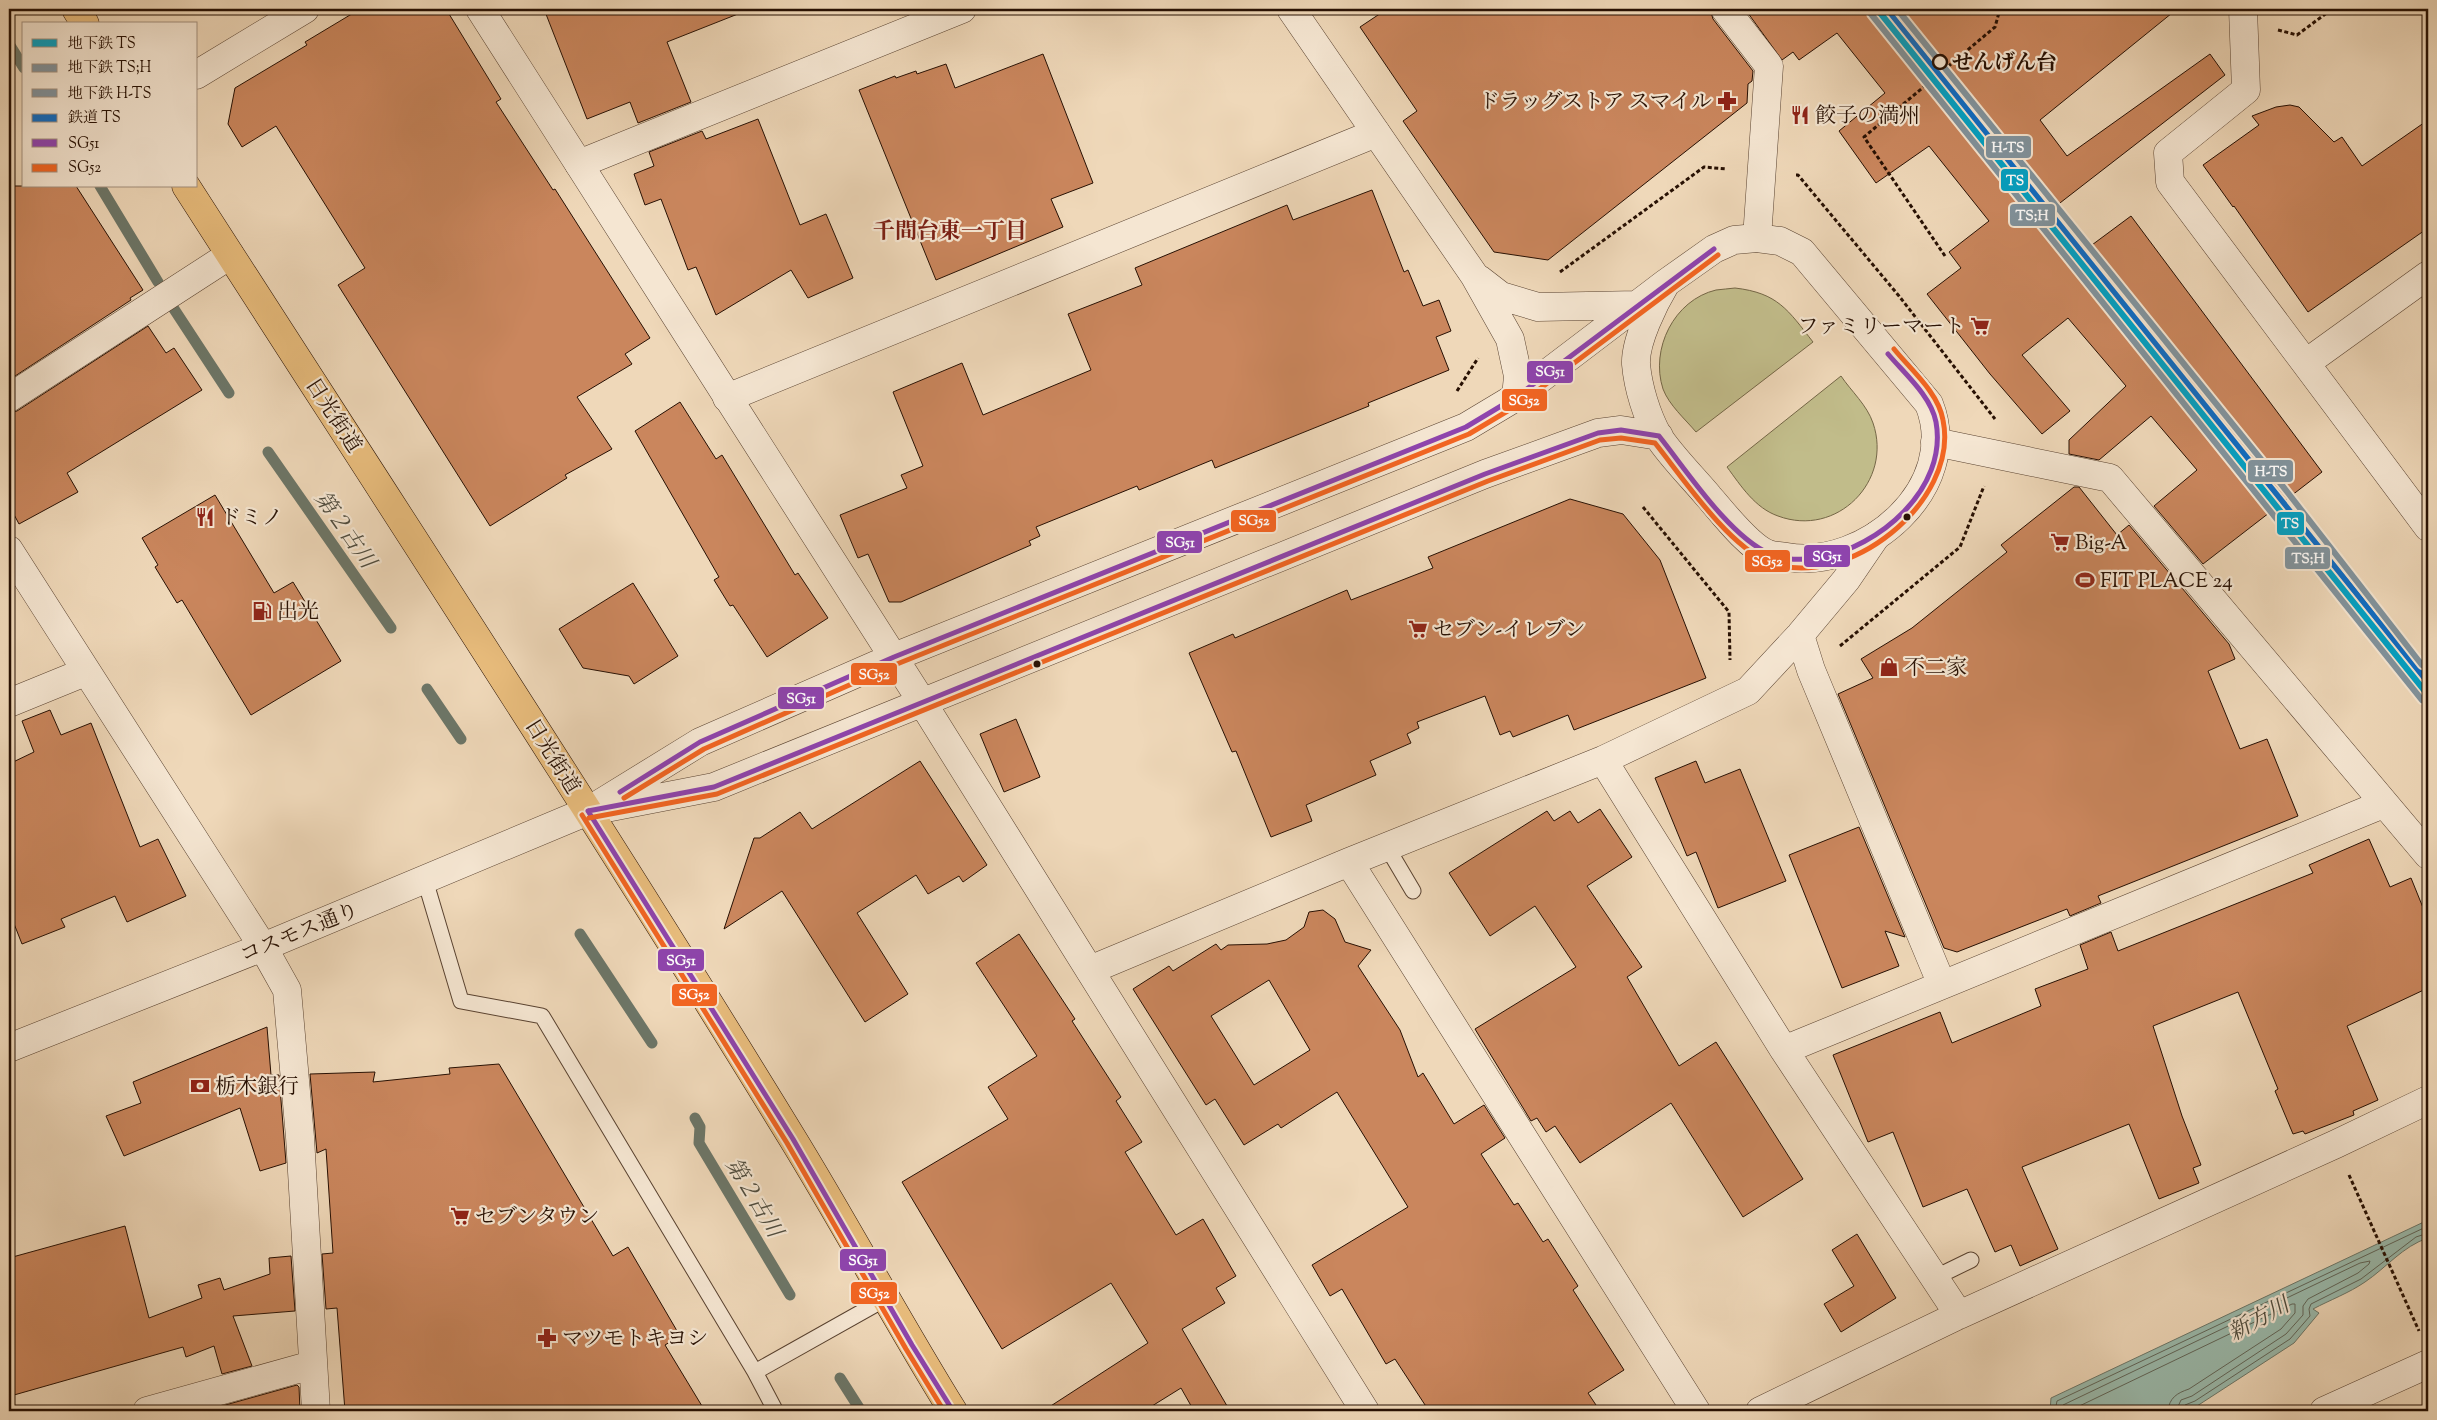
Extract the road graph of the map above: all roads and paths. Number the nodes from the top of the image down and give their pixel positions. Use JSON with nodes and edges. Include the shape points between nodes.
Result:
{"nodes":[{"id":1,"x":76,"y":9,"type":"edge"},
{"id":2,"x":305,"y":9,"type":"edge"},
{"id":3,"x":480,"y":9,"type":"edge"},
{"id":4,"x":962,"y":9,"type":"edge"},
{"id":5,"x":1291,"y":9,"type":"edge"},
{"id":6,"x":1725,"y":9,"type":"edge"},
{"id":7,"x":2000,"y":9,"type":"edge"},
{"id":8,"x":2243,"y":9,"type":"edge"},
{"id":9,"x":2332,"y":9,"type":"edge"},
{"id":10,"x":84,"y":22,"type":"edge"},
{"id":11,"x":2275,"y":29,"type":"dead end"},
{"id":12,"x":198,"y":74,"type":"edge"},
{"id":13,"x":1376,"y":133,"type":"junction"},
{"id":14,"x":579,"y":164,"type":"junction"},
{"id":15,"x":1736,"y":169,"type":"dead end"},
{"id":16,"x":1798,"y":175,"type":"dead end"},
{"id":17,"x":187,"y":188,"type":"edge"},
{"id":18,"x":1757,"y":238,"type":"junction"},
{"id":19,"x":230,"y":255,"type":"junction"},
{"id":20,"x":1945,"y":256,"type":"dead end"},
{"id":21,"x":1557,"y":274,"type":"dead end"},
{"id":22,"x":1474,"y":275,"type":"junction"},
{"id":23,"x":2428,"y":275,"type":"edge"},
{"id":24,"x":1666,"y":283,"type":"junction"},
{"id":25,"x":1637,"y":305,"type":"junction"},
{"id":26,"x":1481,"y":352,"type":"dead end"},
{"id":27,"x":2306,"y":363,"type":"junction"},
{"id":28,"x":1454,"y":397,"type":"dead end"},
{"id":29,"x":1516,"y":397,"type":"junction"},
{"id":30,"x":9,"y":398,"type":"edge"},
{"id":31,"x":727,"y":398,"type":"junction"},
{"id":32,"x":2000,"y":425,"type":"dead end"},
{"id":33,"x":1659,"y":436,"type":"junction"},
{"id":34,"x":1935,"y":442,"type":"junction"},
{"id":35,"x":1985,"y":484,"type":"dead end"},
{"id":36,"x":1643,"y":507,"type":"dead end"},
{"id":37,"x":2428,"y":527,"type":"edge"},
{"id":38,"x":1876,"y":536,"type":"junction"},
{"id":39,"x":9,"y":550,"type":"edge"},
{"id":40,"x":1800,"y":635,"type":"junction"},
{"id":41,"x":894,"y":658,"type":"junction"},
{"id":42,"x":1730,"y":662,"type":"dead end"},
{"id":43,"x":1810,"y":670,"type":"junction"},
{"id":44,"x":85,"y":672,"type":"junction"},
{"id":45,"x":922,"y":702,"type":"junction"},
{"id":46,"x":9,"y":703,"type":"edge"},
{"id":47,"x":1603,"y":760,"type":"junction"},
{"id":48,"x":2383,"y":804,"type":"junction"},
{"id":49,"x":588,"y":811,"type":"junction"},
{"id":50,"x":1387,"y":847,"type":"junction"},
{"id":51,"x":2428,"y":855,"type":"edge"},
{"id":52,"x":1349,"y":862,"type":"junction"},
{"id":53,"x":425,"y":880,"type":"junction"},
{"id":54,"x":1412,"y":891,"type":"dead end"},
{"id":55,"x":263,"y":947,"type":"junction"},
{"id":56,"x":1090,"y":970,"type":"junction"},
{"id":57,"x":1942,"y":985,"type":"junction"},
{"id":58,"x":9,"y":1048,"type":"edge"},
{"id":59,"x":1784,"y":1050,"type":"junction"},
{"id":60,"x":2428,"y":1100,"type":"edge"},
{"id":61,"x":2362,"y":1203,"type":"dead end"},
{"id":62,"x":1967,"y":1258,"type":"dead end"},
{"id":63,"x":1934,"y":1278,"type":"junction"},
{"id":64,"x":885,"y":1299,"type":"junction"},
{"id":65,"x":1959,"y":1315,"type":"junction"},
{"id":66,"x":2421,"y":1335,"type":"dead end"},
{"id":67,"x":2428,"y":1364,"type":"edge"},
{"id":68,"x":312,"y":1365,"type":"junction"},
{"id":69,"x":755,"y":1372,"type":"junction"},
{"id":70,"x":774,"y":1408,"type":"dead end"},
{"id":71,"x":146,"y":1411,"type":"edge"},
{"id":72,"x":316,"y":1411,"type":"edge"},
{"id":73,"x":954,"y":1411,"type":"edge"},
{"id":74,"x":1365,"y":1411,"type":"edge"},
{"id":75,"x":1696,"y":1411,"type":"edge"},
{"id":76,"x":1760,"y":1411,"type":"edge"},
{"id":77,"x":2324,"y":1411,"type":"edge"}],
"edges":[{"from":1,"to":10,"type":"highway"},
{"from":2,"to":12,"type":"street"},
{"from":3,"to":14,"type":"street"},
{"from":4,"to":14,"type":"street"},
{"from":5,"to":13,"type":"street"},
{"from":6,"to":18,"type":"street","via":[[1769,66]]},
{"from":7,"to":20,"type":"path","via":[[1995,27],[1864,137]]},
{"from":8,"to":27,"type":"street","via":[[2246,90],[2168,154],[2170,182]]},
{"from":9,"to":11,"type":"path","via":[[2297,35]]},
{"from":13,"to":22,"type":"street"},
{"from":13,"to":31,"type":"street"},
{"from":14,"to":31,"type":"street"},
{"from":15,"to":21,"type":"path","via":[[1704,167]]},
{"from":16,"to":32,"type":"path","via":[[1899,296]]},
{"from":17,"to":19,"type":"highway","name":"日光街道"},
{"from":18,"to":24,"type":"street","name":"コスモス通り","via":[[1734,240],[1714,249]]},
{"from":18,"to":34,"type":"street","name":"コスモス通り","via":[[1780,241],[1802,252],[1929,404],[1936,421]]},
{"from":19,"to":30,"type":"street"},
{"from":19,"to":49,"type":"highway","name":"日光街道"},
{"from":22,"to":25,"type":"street","via":[[1501,296],[1538,307]]},
{"from":22,"to":29,"type":"street","via":[[1510,339],[1518,376]]},
{"from":23,"to":27,"type":"street"},
{"from":24,"to":25,"type":"street","name":"コスモス通り"},
{"from":24,"to":33,"type":"street","via":[[1642,333],[1636,363],[1644,403]]},
{"from":25,"to":29,"type":"street","name":"コスモス通り"},
{"from":26,"to":28,"type":"path"},
{"from":27,"to":37,"type":"street"},
{"from":29,"to":41,"type":"street","name":"コスモス通り","via":[[1466,427]]},
{"from":31,"to":41,"type":"street"},
{"from":33,"to":38,"type":"street","via":[[1738,531],[1768,554],[1805,560],[1847,552]]},
{"from":33,"to":45,"type":"street","name":"コスモス通り","via":[[1621,430],[1579,439]]},
{"from":34,"to":38,"type":"street","name":"コスモス通り","via":[[1935,456],[1920,491],[1908,510]]},
{"from":34,"to":48,"type":"street","via":[[2110,478]]},
{"from":35,"to":43,"type":"path","via":[[1960,547]]},
{"from":36,"to":42,"type":"path","via":[[1729,612]]},
{"from":38,"to":40,"type":"street","via":[[1846,580]]},
{"from":39,"to":44,"type":"street"},
{"from":40,"to":43,"type":"street"},
{"from":40,"to":47,"type":"street","via":[[1748,691]]},
{"from":41,"to":45,"type":"street"},
{"from":41,"to":49,"type":"street","name":"コスモス通り","via":[[700,742]]},
{"from":43,"to":57,"type":"street"},
{"from":44,"to":46,"type":"street"},
{"from":44,"to":55,"type":"street"},
{"from":45,"to":49,"type":"street","name":"コスモス通り","via":[[714,787]]},
{"from":45,"to":56,"type":"street"},
{"from":47,"to":50,"type":"street"},
{"from":47,"to":59,"type":"street"},
{"from":48,"to":51,"type":"street"},
{"from":48,"to":57,"type":"street"},
{"from":49,"to":53,"type":"street","name":"コスモス通り"},
{"from":49,"to":64,"type":"highway","name":"日光街道","via":[[793,1139]]},
{"from":50,"to":52,"type":"street"},
{"from":50,"to":54,"type":"lane"},
{"from":52,"to":56,"type":"street"},
{"from":52,"to":75,"type":"street"},
{"from":53,"to":55,"type":"street","name":"コスモス通り"},
{"from":53,"to":69,"type":"lane","via":[[461,1001],[542,1016]]},
{"from":55,"to":58,"type":"street","name":"コスモス通り"},
{"from":55,"to":68,"type":"street","via":[[287,990],[300,1137]]},
{"from":56,"to":74,"type":"street"},
{"from":57,"to":59,"type":"street"},
{"from":59,"to":63,"type":"street"},
{"from":60,"to":65,"type":"street","via":[[2336,1144],[1995,1293]]},
{"from":61,"to":66,"type":"path"},
{"from":62,"to":63,"type":"lane"},
{"from":63,"to":65,"type":"street"},
{"from":64,"to":69,"type":"lane"},
{"from":64,"to":73,"type":"highway","name":"日光街道"},
{"from":65,"to":76,"type":"street"},
{"from":67,"to":77,"type":"street"},
{"from":68,"to":71,"type":"street"},
{"from":68,"to":72,"type":"street"},
{"from":69,"to":70,"type":"lane"}]}
